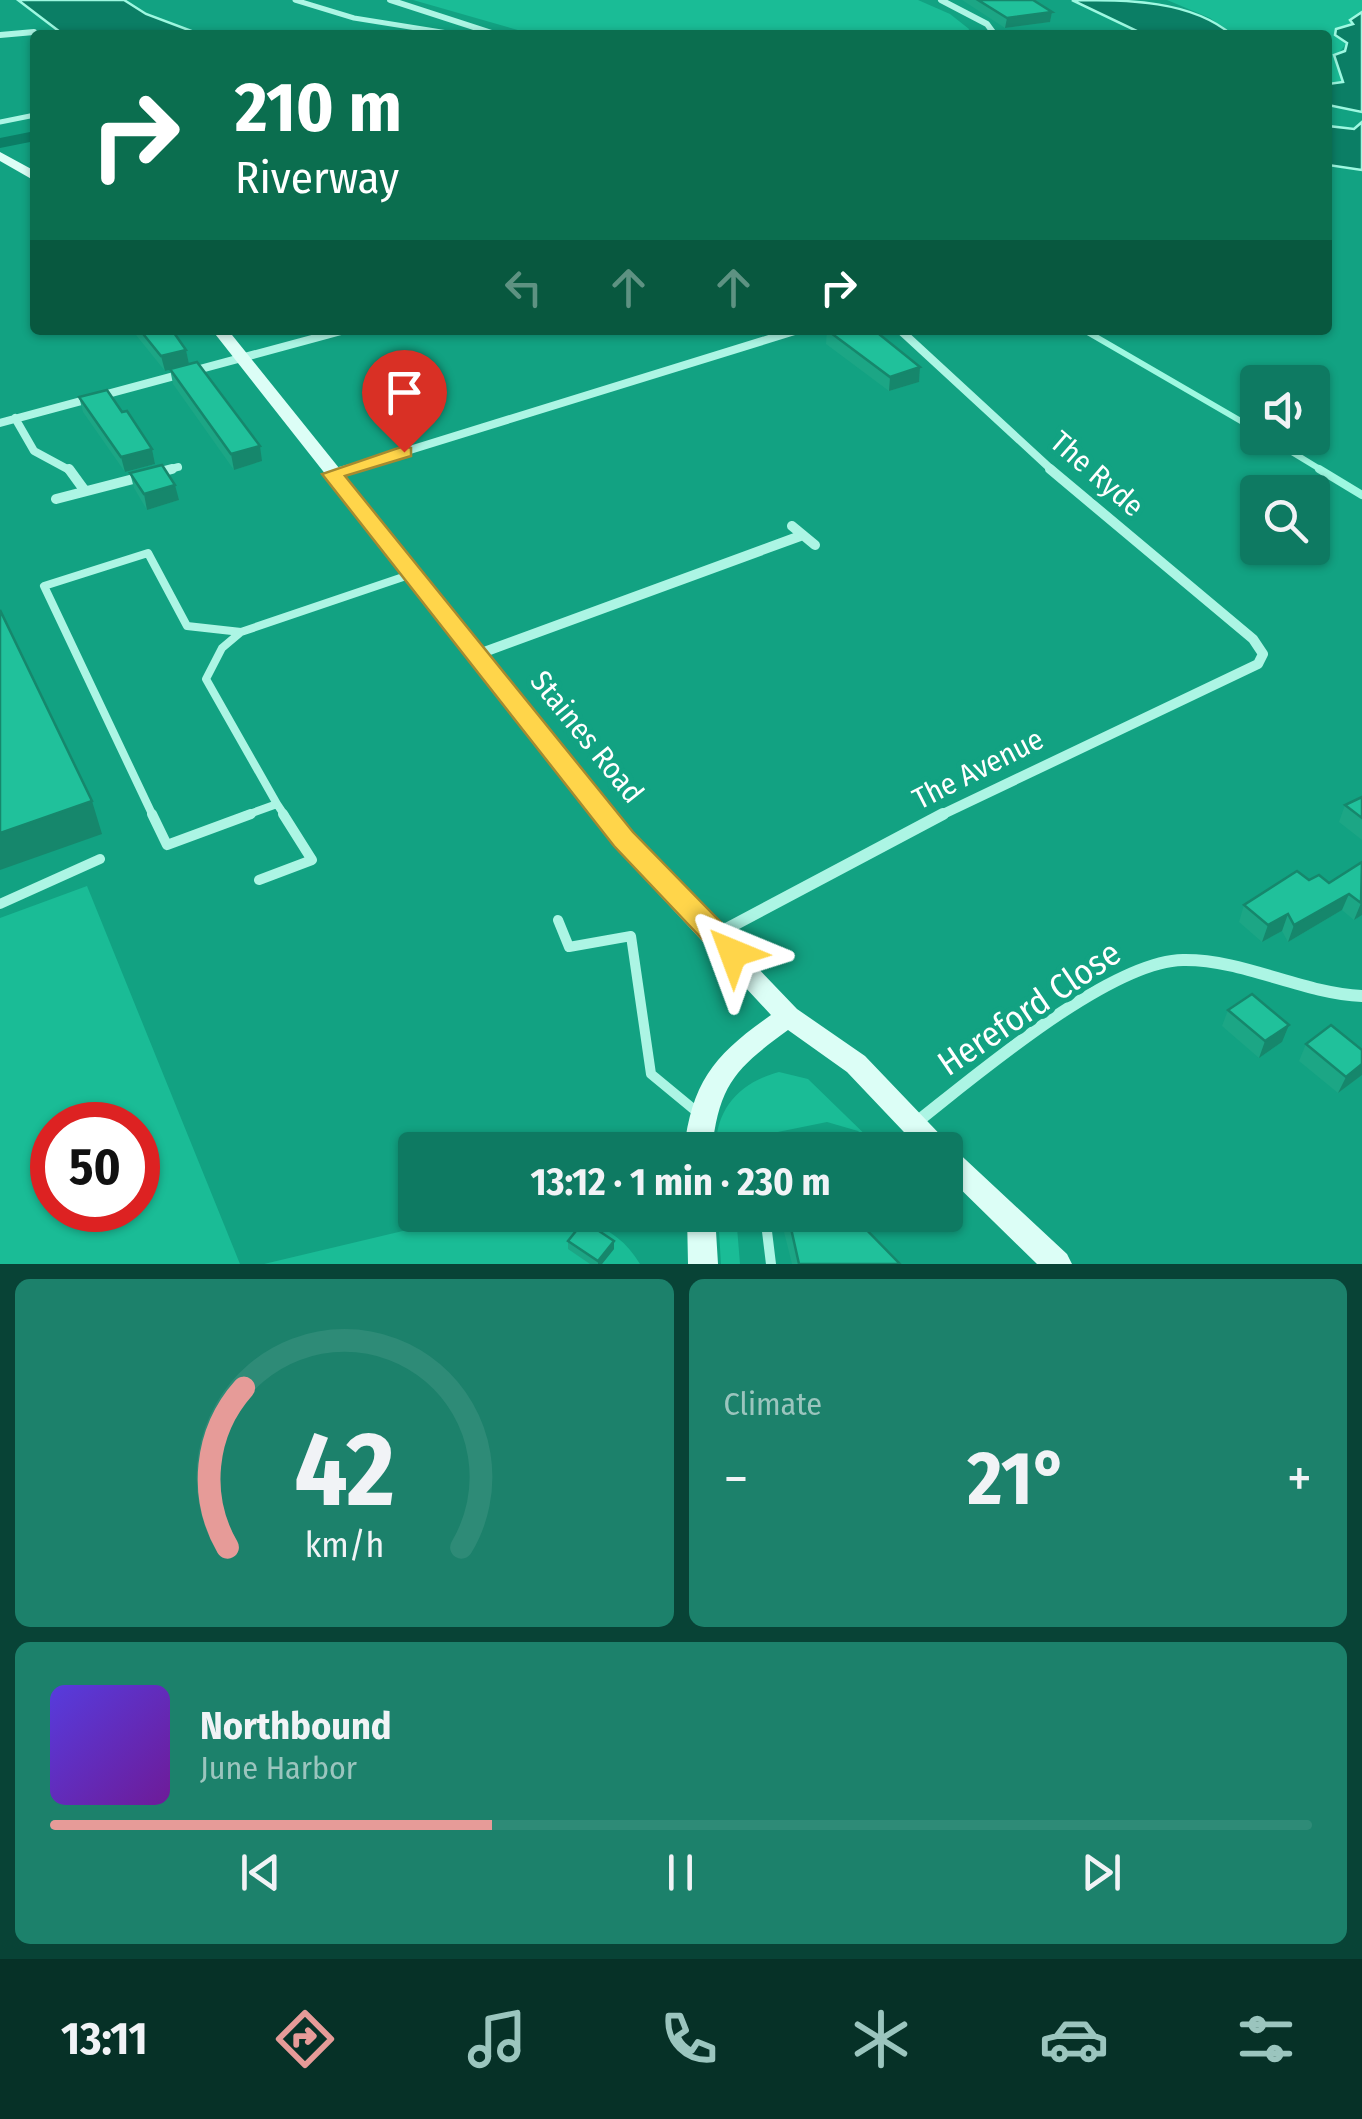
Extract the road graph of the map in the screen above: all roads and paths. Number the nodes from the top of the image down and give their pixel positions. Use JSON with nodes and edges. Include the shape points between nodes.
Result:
{"nodes":[{"id":1,"x":296,"y":0,"type":"edge"},
{"id":2,"x":390,"y":0,"type":"edge"},
{"id":3,"x":941,"y":0,"type":"edge"},
{"id":4,"x":429,"y":30,"type":"edge"},
{"id":5,"x":483,"y":30,"type":"edge"},
{"id":6,"x":992,"y":30,"type":"edge"},
{"id":7,"x":30,"y":32,"type":"edge"},
{"id":8,"x":0,"y":34,"type":"edge"},
{"id":9,"x":30,"y":116,"type":"edge"},
{"id":10,"x":0,"y":122,"type":"edge"},
{"id":11,"x":2,"y":159,"type":"edge"},
{"id":12,"x":30,"y":175,"type":"edge"},
{"id":13,"x":224,"y":335,"type":"edge"},
{"id":14,"x":327,"y":335,"type":"edge"},
{"id":15,"x":782,"y":335,"type":"edge"},
{"id":16,"x":905,"y":335,"type":"edge"},
{"id":17,"x":244,"y":358,"type":"junction"},
{"id":18,"x":15,"y":418,"type":"junction"},
{"id":19,"x":0,"y":423,"type":"edge"},
{"id":20,"x":178,"y":467,"type":"dead end"},
{"id":21,"x":332,"y":474,"type":"junction"},
{"id":22,"x":85,"y":491,"type":"junction"},
{"id":23,"x":56,"y":499,"type":"dead end"},
{"id":24,"x":792,"y":526,"type":"dead end"},
{"id":25,"x":802,"y":535,"type":"junction"},
{"id":26,"x":814,"y":545,"type":"dead end"},
{"id":27,"x":412,"y":574,"type":"junction"},
{"id":28,"x":241,"y":632,"type":"junction"},
{"id":29,"x":1263,"y":654,"type":"joint"},
{"id":30,"x":476,"y":656,"type":"junction"},
{"id":31,"x":277,"y":804,"type":"junction"},
{"id":32,"x":100,"y":860,"type":"dead end"},
{"id":33,"x":259,"y":880,"type":"dead end"},
{"id":34,"x":0,"y":904,"type":"edge"},
{"id":35,"x":558,"y":920,"type":"dead end"},
{"id":36,"x":715,"y":934,"type":"junction"},
{"id":37,"x":1362,"y":996,"type":"edge"},
{"id":38,"x":788,"y":1016,"type":"junction"},
{"id":39,"x":700,"y":1115,"type":"junction"},
{"id":40,"x":912,"y":1125,"type":"junction"},
{"id":41,"x":699,"y":1132,"type":"edge"},
{"id":42,"x":919,"y":1132,"type":"edge"},
{"id":43,"x":963,"y":1175,"type":"edge"},
{"id":44,"x":702,"y":1232,"type":"edge"},
{"id":45,"x":766,"y":1232,"type":"edge"},
{"id":46,"x":703,"y":1264,"type":"edge"},
{"id":47,"x":771,"y":1264,"type":"edge"},
{"id":48,"x":1057,"y":1264,"type":"edge"}],
"edges":[{"from":1,"to":4,"type":"lane"},
{"from":2,"to":5,"type":"street"},
{"from":3,"to":6,"type":"street"},
{"from":7,"to":8,"type":"street"},
{"from":9,"to":10,"type":"lane"},
{"from":11,"to":12,"type":"main road"},
{"from":13,"to":17,"type":"main road","name":"Staines Road"},
{"from":14,"to":17,"type":"street"},
{"from":15,"to":21,"type":"street"},
{"from":16,"to":29,"type":"street","name":"The Ryde"},
{"from":17,"to":18,"type":"street"},
{"from":17,"to":21,"type":"main road","name":"Staines Road"},
{"from":18,"to":19,"type":"street"},
{"from":18,"to":22,"type":"street","via":[[34,450],[67,466]]},
{"from":20,"to":22,"type":"street"},
{"from":21,"to":27,"type":"main road","name":"Staines Road"},
{"from":22,"to":23,"type":"street"},
{"from":24,"to":25,"type":"street"},
{"from":25,"to":26,"type":"street"},
{"from":25,"to":30,"type":"street"},
{"from":27,"to":28,"type":"lane"},
{"from":27,"to":30,"type":"main road","name":"Staines Road"},
{"from":28,"to":31,"type":"lane","via":[[222,648],[206,679]]},
{"from":28,"to":31,"type":"lane","via":[[186,626],[148,552],[44,586],[166,846]]},
{"from":29,"to":36,"type":"street","name":"The Avenue","via":[[1258,664],[1005,782]]},
{"from":30,"to":36,"type":"main road","name":"Staines Road","via":[[648,868]]},
{"from":31,"to":33,"type":"lane","via":[[312,860]]},
{"from":32,"to":34,"type":"lane"},
{"from":35,"to":39,"type":"lane","via":[[568,947],[631,936],[651,1074]]},
{"from":36,"to":38,"type":"main road","name":"Staines Road"},
{"from":37,"to":40,"type":"street","name":"Hereford Close","via":[[1334,996],[1185,960],[1153,962],[1035,1032]]},
{"from":38,"to":39,"type":"main road","via":[[736,1051],[709,1086]]},
{"from":38,"to":40,"type":"main road","name":"Staines Road","via":[[856,1064]]},
{"from":39,"to":41,"type":"main road"},
{"from":40,"to":42,"type":"main road","name":"Staines Road"},
{"from":43,"to":48,"type":"main road","name":"Staines Road"},
{"from":44,"to":46,"type":"main road"},
{"from":45,"to":47,"type":"lane"}]}
